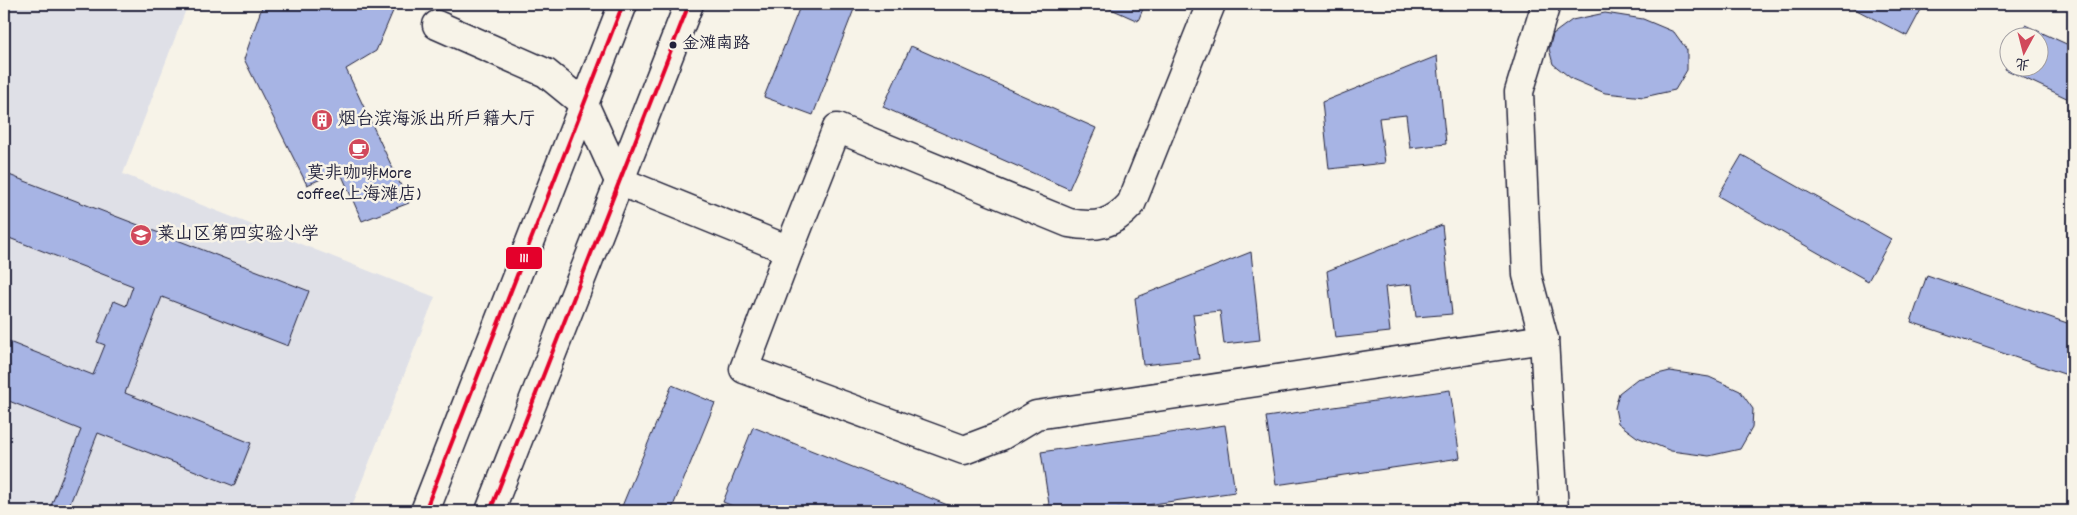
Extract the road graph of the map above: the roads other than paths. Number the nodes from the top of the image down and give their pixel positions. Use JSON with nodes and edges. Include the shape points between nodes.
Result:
{"nodes":[{"id":1,"x":623,"y":4,"type":"edge"},
{"id":2,"x":689,"y":4,"type":"edge"},
{"id":3,"x":1211,"y":4,"type":"edge"},
{"id":4,"x":1546,"y":4,"type":"edge"},
{"id":5,"x":437,"y":25,"type":"dead end"},
{"id":6,"x":584,"y":104,"type":"junction"},
{"id":7,"x":619,"y":181,"type":"junction"},
{"id":8,"x":790,"y":250,"type":"junction"},
{"id":9,"x":1544,"y":338,"type":"junction"},
{"id":10,"x":425,"y":511,"type":"edge"},
{"id":11,"x":490,"y":511,"type":"edge"},
{"id":12,"x":1554,"y":511,"type":"edge"}],
"edges":[{"from":1,"to":6,"type":"street"},
{"from":2,"to":7,"type":"street"},
{"from":3,"to":8,"type":"street","via":[[1131,204],[1119,217],[1084,226],[1069,223],[837,128]]},
{"from":4,"to":9,"type":"street","via":[[1519,92],[1527,275]]},
{"from":5,"to":6,"type":"street","via":[[546,73]]},
{"from":6,"to":7,"type":"street"},
{"from":6,"to":10,"type":"street"},
{"from":7,"to":8,"type":"street"},
{"from":7,"to":11,"type":"street"},
{"from":8,"to":9,"type":"street","via":[[744,369],[964,450],[1001,436],[1036,415]]},
{"from":9,"to":12,"type":"street"}]}
